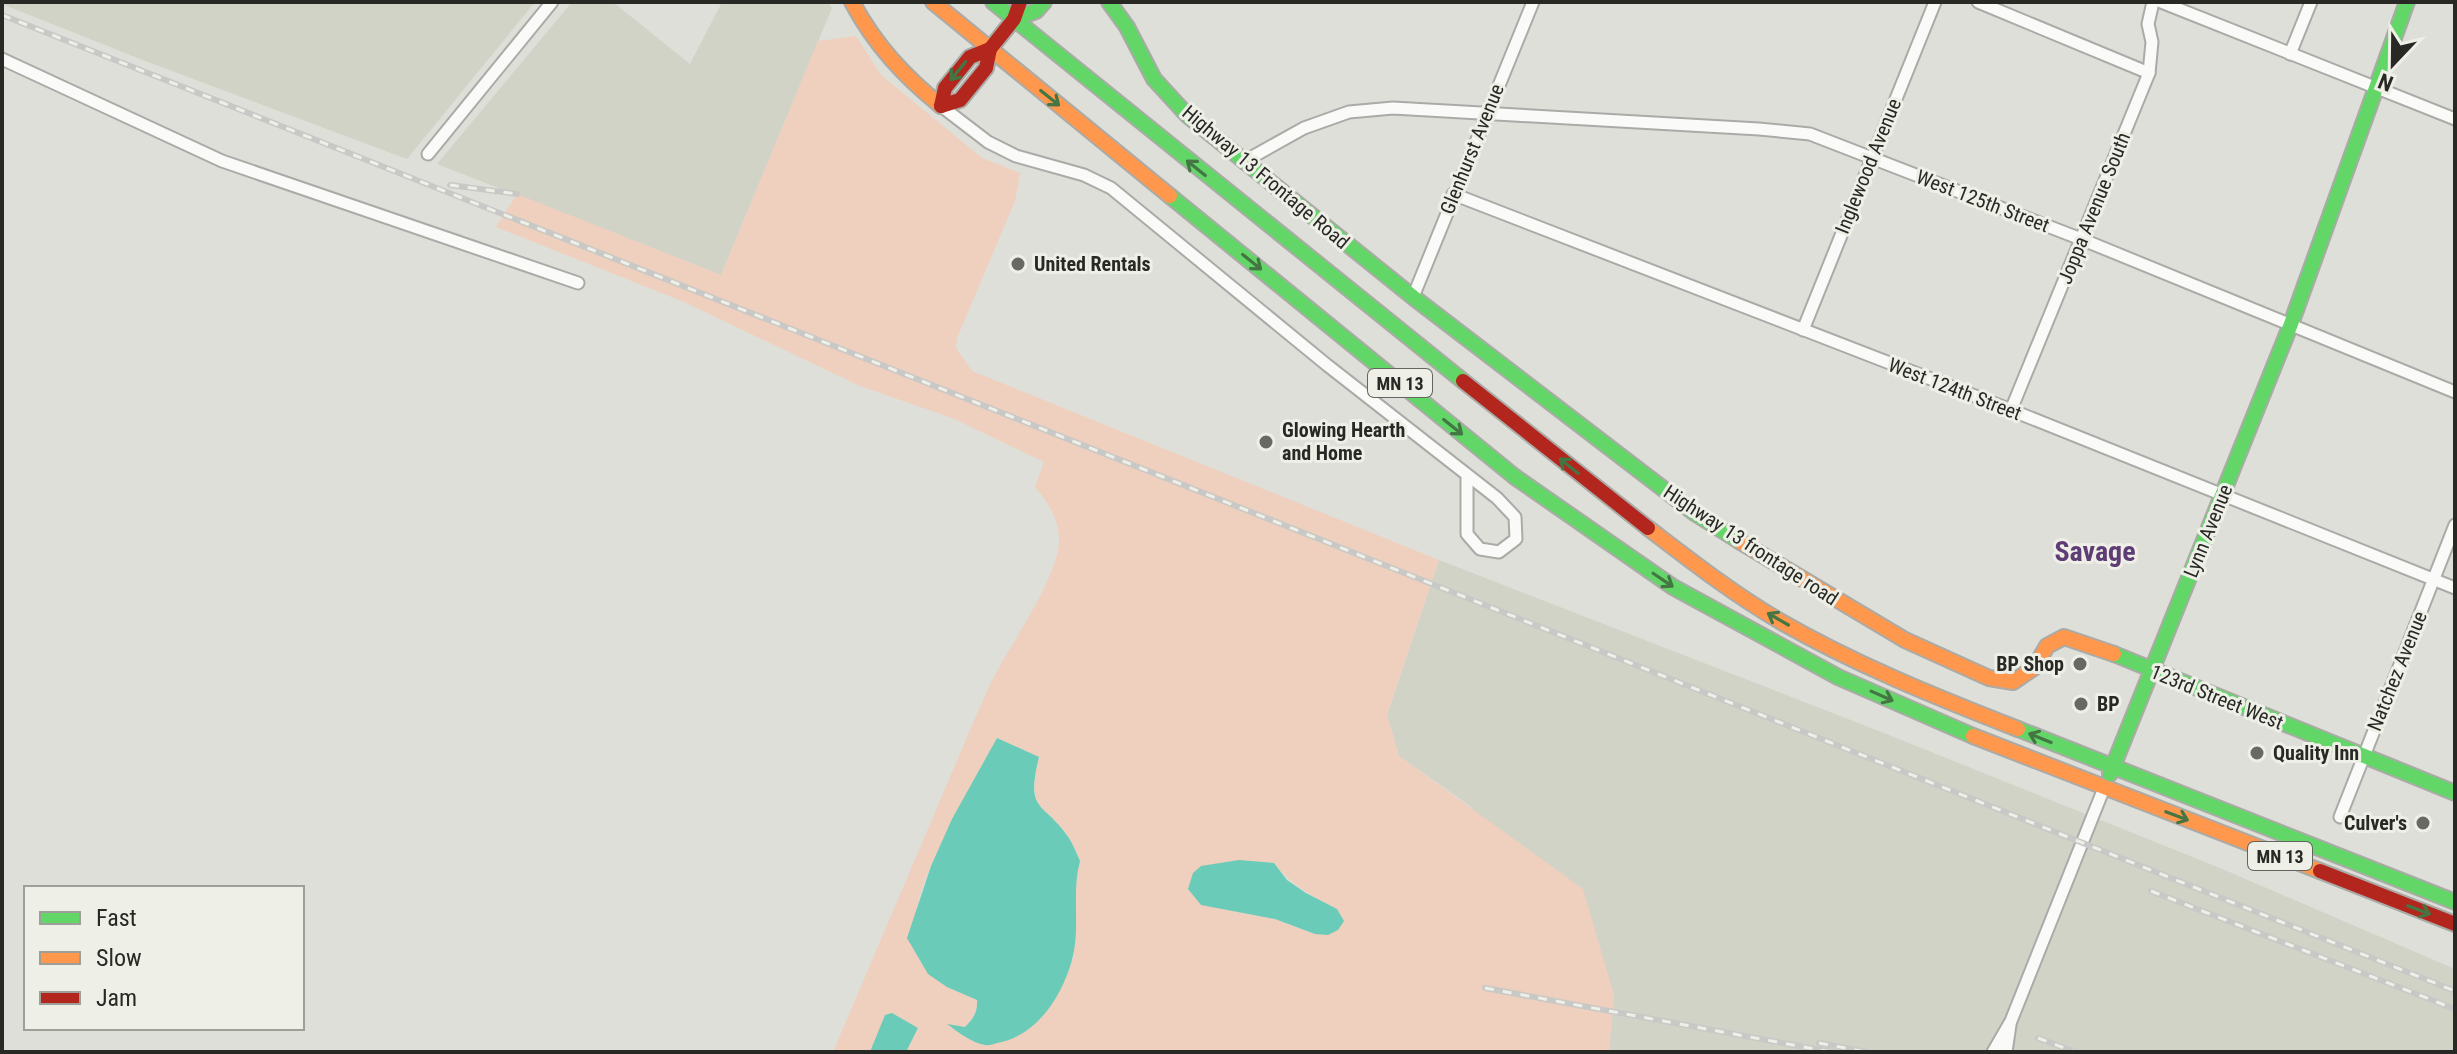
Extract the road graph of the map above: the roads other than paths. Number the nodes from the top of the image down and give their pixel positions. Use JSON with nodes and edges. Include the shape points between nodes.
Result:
{"nodes":[{"id":1,"x":552,"y":2,"type":"edge"},
{"id":2,"x":852,"y":2,"type":"edge"},
{"id":3,"x":933,"y":2,"type":"edge"},
{"id":4,"x":993,"y":2,"type":"edge"},
{"id":5,"x":1020,"y":2,"type":"edge"},
{"id":6,"x":1044,"y":2,"type":"edge"},
{"id":7,"x":1109,"y":2,"type":"edge"},
{"id":8,"x":1533,"y":2,"type":"edge"},
{"id":9,"x":1935,"y":2,"type":"edge"},
{"id":10,"x":1978,"y":2,"type":"edge"},
{"id":11,"x":2153,"y":2,"type":"edge"},
{"id":12,"x":2161,"y":2,"type":"edge"},
{"id":13,"x":2311,"y":2,"type":"edge"},
{"id":14,"x":2407,"y":2,"type":"edge"},
{"id":15,"x":1014,"y":19,"type":"junction"},
{"id":16,"x":990,"y":49,"type":"junction"},
{"id":17,"x":2290,"y":54,"type":"junction"},
{"id":18,"x":2,"y":59,"type":"edge"},
{"id":19,"x":2149,"y":73,"type":"junction"},
{"id":20,"x":2375,"y":87,"type":"junction"},
{"id":21,"x":941,"y":106,"type":"junction"},
{"id":22,"x":1486,"y":113,"type":"junction"},
{"id":23,"x":2454,"y":116,"type":"edge"},
{"id":24,"x":428,"y":154,"type":"dead end"},
{"id":25,"x":1872,"y":158,"type":"junction"},
{"id":26,"x":1243,"y":162,"type":"junction"},
{"id":27,"x":1453,"y":194,"type":"junction"},
{"id":28,"x":2081,"y":239,"type":"junction"},
{"id":29,"x":578,"y":283,"type":"dead end"},
{"id":30,"x":1413,"y":297,"type":"junction"},
{"id":31,"x":2291,"y":324,"type":"junction"},
{"id":32,"x":1803,"y":330,"type":"junction"},
{"id":33,"x":2455,"y":392,"type":"edge"},
{"id":34,"x":2011,"y":410,"type":"junction"},
{"id":35,"x":1467,"y":475,"type":"junction"},
{"id":36,"x":2223,"y":494,"type":"junction"},
{"id":37,"x":2455,"y":525,"type":"edge"},
{"id":38,"x":2433,"y":580,"type":"junction"},
{"id":39,"x":2455,"y":588,"type":"edge"},
{"id":40,"x":2035,"y":667,"type":"joint"},
{"id":41,"x":2152,"y":671,"type":"junction"},
{"id":42,"x":2363,"y":755,"type":"junction"},
{"id":43,"x":2112,"y":767,"type":"junction"},
{"id":44,"x":2104,"y":788,"type":"junction"},
{"id":45,"x":2455,"y":793,"type":"edge"},
{"id":46,"x":2340,"y":817,"type":"dead end"},
{"id":47,"x":2455,"y":902,"type":"edge"},
{"id":48,"x":2455,"y":924,"type":"edge"},
{"id":49,"x":2011,"y":1021,"type":"junction"},
{"id":50,"x":1993,"y":1052,"type":"edge"},
{"id":51,"x":2006,"y":1052,"type":"edge"}],
"edges":[{"from":1,"to":24,"type":"street"},
{"from":2,"to":21,"type":"main road","via":[[899,73]]},
{"from":3,"to":16,"type":"main road","number":"MN 13"},
{"from":4,"to":15,"type":"main road","number":"MN 13"},
{"from":5,"to":15,"type":"main road"},
{"from":6,"to":15,"type":"main road"},
{"from":7,"to":26,"type":"main road","name":"Highway 13 Frontage Road","via":[[1154,79]]},
{"from":8,"to":22,"type":"street","name":"Glenhurst Avenue"},
{"from":9,"to":25,"type":"street","name":"Inglewood Avenue"},
{"from":10,"to":19,"type":"street"},
{"from":11,"to":19,"type":"street","name":"Joppa Avenue South"},
{"from":12,"to":17,"type":"street"},
{"from":13,"to":17,"type":"street"},
{"from":14,"to":20,"type":"main road","name":"Lynn Avenue"},
{"from":15,"to":16,"type":"main road"},
{"from":43,"to":15,"type":"main road","number":"MN 13","one_way":true,"via":[[1846,657],[1725,586],[1608,498]]},
{"from":16,"to":21,"type":"main road","via":[[986,68],[960,100]]},
{"from":16,"to":44,"type":"main road","number":"MN 13","one_way":true,"via":[[1515,477],[1673,587],[1838,677]]},
{"from":17,"to":20,"type":"street"},
{"from":18,"to":29,"type":"street","via":[[222,161]]},
{"from":19,"to":28,"type":"street","name":"Joppa Avenue South"},
{"from":20,"to":23,"type":"street"},
{"from":20,"to":31,"type":"main road","name":"Lynn Avenue"},
{"from":21,"to":35,"type":"street","via":[[1016,156],[1111,188]]},
{"from":22,"to":25,"type":"street","name":"West 125th Street","via":[[1810,134]]},
{"from":22,"to":26,"type":"street","name":"West 125th Street","via":[[1393,108],[1349,112],[1304,128]]},
{"from":22,"to":27,"type":"street","name":"Glenhurst Avenue"},
{"from":25,"to":28,"type":"street","name":"West 125th Street"},
{"from":25,"to":32,"type":"street","name":"Inglewood Avenue"},
{"from":26,"to":30,"type":"main road","name":"Highway 13 Frontage Road"},
{"from":27,"to":30,"type":"street","name":"Glenhurst Avenue"},
{"from":27,"to":32,"type":"street","name":"West 124th Street"},
{"from":28,"to":31,"type":"street","name":"West 125th Street"},
{"from":28,"to":34,"type":"street","name":"Joppa Avenue South"},
{"from":30,"to":40,"type":"main road","name":"Highway 13 frontage road","via":[[1696,514],[1848,608],[1989,678],[2013,682]]},
{"from":31,"to":33,"type":"street","name":"West 125th Street"},
{"from":31,"to":36,"type":"main road","name":"Lynn Avenue"},
{"from":32,"to":34,"type":"street","name":"West 124th Street"},
{"from":34,"to":36,"type":"street","name":"West 124th Street"},
{"from":35,"to":35,"type":"street","via":[[1467,534],[1480,549],[1499,552],[1516,539],[1515,517]]},
{"from":36,"to":38,"type":"street","name":"West 124th Street"},
{"from":36,"to":41,"type":"main road","name":"Lynn Avenue"},
{"from":37,"to":38,"type":"street","name":"Natchez Avenue"},
{"from":38,"to":39,"type":"street","name":"West 124th Street"},
{"from":38,"to":42,"type":"street","name":"Natchez Avenue"},
{"from":40,"to":41,"type":"main road","name":"123rd Street West","via":[[2047,646],[2064,637]]},
{"from":41,"to":42,"type":"main road","name":"123rd Street West"},
{"from":41,"to":43,"type":"main road","name":"Lynn Avenue"},
{"from":42,"to":45,"type":"main road","name":"123rd Street West"},
{"from":42,"to":46,"type":"street","name":"Natchez Avenue"},
{"from":43,"to":44,"type":"main road","name":"Lynn Avenue"},
{"from":43,"to":47,"type":"main road","number":"MN 13"},
{"from":44,"to":48,"type":"main road","number":"MN 13","one_way":true},
{"from":44,"to":49,"type":"street","name":"Lynn Avenue"},
{"from":49,"to":50,"type":"street","name":"Lynn Avenue"},
{"from":49,"to":51,"type":"street"}]}
